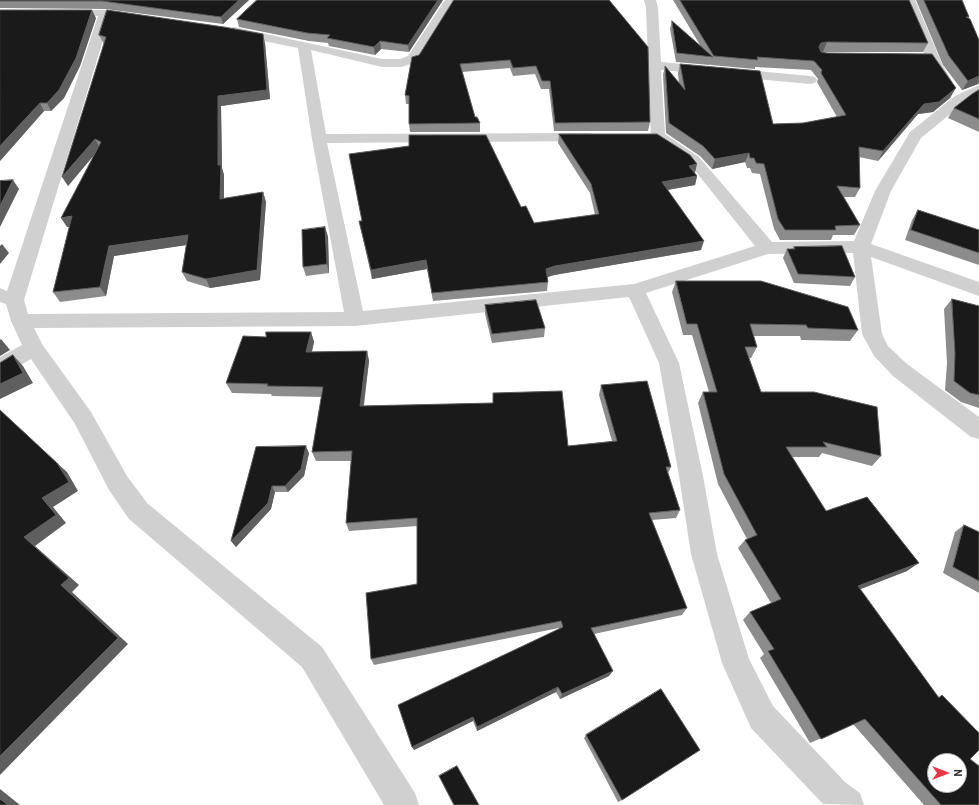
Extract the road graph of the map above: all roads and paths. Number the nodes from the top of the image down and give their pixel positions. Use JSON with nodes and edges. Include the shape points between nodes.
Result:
{"nodes":[{"id":1,"x":451,"y":0,"type":"edge"},
{"id":2,"x":650,"y":0,"type":"edge"},
{"id":3,"x":909,"y":0,"type":"edge"},
{"id":4,"x":52,"y":12,"type":"edge"},
{"id":5,"x":105,"y":13,"type":"junction"},
{"id":6,"x":150,"y":19,"type":"edge"},
{"id":7,"x":238,"y":20,"type":"edge"},
{"id":8,"x":304,"y":45,"type":"junction"},
{"id":9,"x":917,"y":57,"type":"edge"},
{"id":10,"x":932,"y":58,"type":"junction"},
{"id":11,"x":655,"y":65,"type":"junction"},
{"id":12,"x":810,"y":80,"type":"dead end"},
{"id":13,"x":979,"y":89,"type":"edge"},
{"id":14,"x":960,"y":99,"type":"junction"},
{"id":15,"x":642,"y":136,"type":"edge"},
{"id":16,"x":658,"y":136,"type":"junction"},
{"id":17,"x":602,"y":137,"type":"edge"},
{"id":18,"x":319,"y":139,"type":"junction"},
{"id":19,"x":861,"y":247,"type":"junction"},
{"id":20,"x":767,"y":248,"type":"junction"},
{"id":21,"x":979,"y":289,"type":"edge"},
{"id":22,"x":635,"y":290,"type":"junction"},
{"id":23,"x":12,"y":306,"type":"edge"},
{"id":24,"x":355,"y":319,"type":"junction"},
{"id":25,"x":34,"y":348,"type":"junction"},
{"id":26,"x":0,"y":367,"type":"edge"},
{"id":27,"x":979,"y":430,"type":"edge"},
{"id":28,"x":403,"y":805,"type":"edge"},
{"id":29,"x":848,"y":805,"type":"edge"}],
"edges":[{"from":1,"to":8,"type":"street","via":[[413,59],[401,63],[382,63]]},
{"from":2,"to":11,"type":"street"},
{"from":3,"to":10,"type":"street"},
{"from":4,"to":5,"type":"street"},
{"from":5,"to":6,"type":"street"},
{"from":5,"to":23,"type":"street"},
{"from":7,"to":8,"type":"street","via":[[223,30]]},
{"from":8,"to":18,"type":"street"},
{"from":9,"to":10,"type":"street"},
{"from":10,"to":14,"type":"street"},
{"from":11,"to":12,"type":"street"},
{"from":11,"to":16,"type":"street"},
{"from":13,"to":14,"type":"street"},
{"from":14,"to":19,"type":"street","via":[[915,135],[883,191]]},
{"from":15,"to":16,"type":"street"},
{"from":16,"to":20,"type":"street","via":[[694,160]]},
{"from":17,"to":18,"type":"street"},
{"from":18,"to":24,"type":"street"},
{"from":19,"to":20,"type":"street"},
{"from":19,"to":21,"type":"street"},
{"from":19,"to":27,"type":"street","via":[[872,334],[881,351],[900,370]]},
{"from":20,"to":22,"type":"street"},
{"from":22,"to":24,"type":"street"},
{"from":22,"to":29,"type":"street","via":[[669,363],[704,554],[736,663],[762,716]]},
{"from":23,"to":24,"type":"street"},
{"from":23,"to":25,"type":"street"},
{"from":25,"to":26,"type":"street"},
{"from":25,"to":28,"type":"street","via":[[83,418],[118,483],[138,510],[312,657]]}]}
